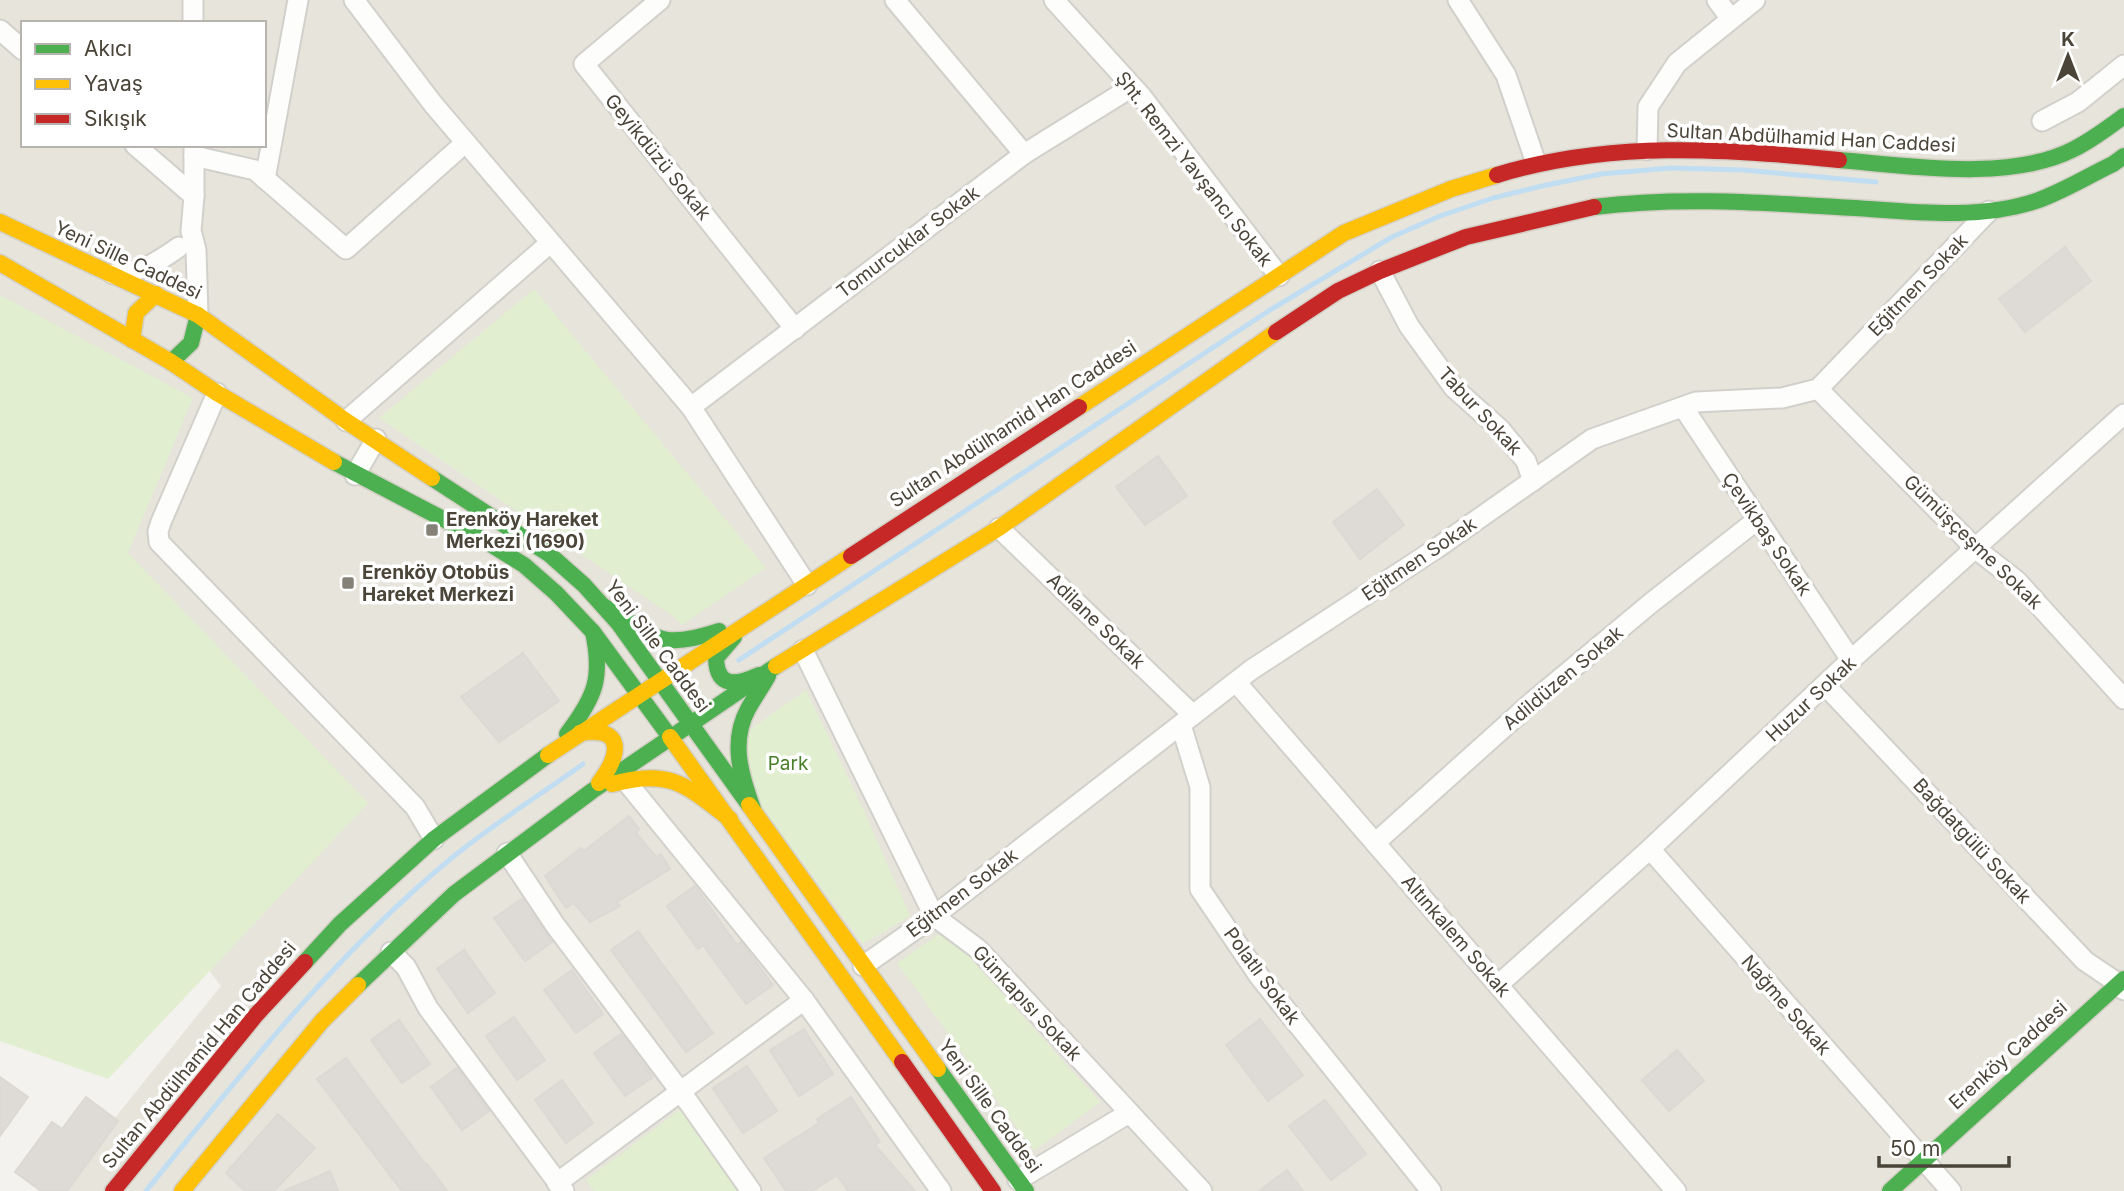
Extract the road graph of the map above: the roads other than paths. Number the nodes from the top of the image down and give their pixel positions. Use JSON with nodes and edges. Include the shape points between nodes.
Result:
{"nodes":[{"id":1,"x":193,"y":0,"type":"edge"},
{"id":2,"x":298,"y":0,"type":"edge"},
{"id":3,"x":354,"y":0,"type":"edge"},
{"id":4,"x":660,"y":0,"type":"edge"},
{"id":5,"x":894,"y":0,"type":"edge"},
{"id":6,"x":1458,"y":0,"type":"edge"},
{"id":7,"x":1717,"y":0,"type":"edge"},
{"id":8,"x":1755,"y":0,"type":"edge"},
{"id":9,"x":1058,"y":2,"type":"edge"},
{"id":10,"x":1731,"y":19,"type":"junction"},
{"id":11,"x":193,"y":21,"type":"edge"},
{"id":12,"x":2,"y":37,"type":"edge"},
{"id":13,"x":21,"y":49,"type":"edge"},
{"id":14,"x":2124,"y":65,"type":"edge"},
{"id":15,"x":1132,"y":87,"type":"junction"},
{"id":16,"x":2124,"y":116,"type":"edge"},
{"id":17,"x":2042,"y":121,"type":"dead end"},
{"id":18,"x":465,"y":143,"type":"junction"},
{"id":19,"x":137,"y":147,"type":"edge"},
{"id":20,"x":1647,"y":150,"type":"junction"},
{"id":21,"x":194,"y":151,"type":"edge"},
{"id":22,"x":1024,"y":154,"type":"junction"},
{"id":23,"x":2124,"y":156,"type":"edge"},
{"id":24,"x":1536,"y":163,"type":"junction"},
{"id":25,"x":265,"y":179,"type":"junction"},
{"id":26,"x":194,"y":196,"type":"junction"},
{"id":27,"x":1989,"y":211,"type":"junction"},
{"id":28,"x":0,"y":222,"type":"edge"},
{"id":29,"x":191,"y":231,"type":"junction"},
{"id":30,"x":550,"y":243,"type":"junction"},
{"id":31,"x":178,"y":247,"type":"junction"},
{"id":32,"x":0,"y":263,"type":"edge"},
{"id":33,"x":1380,"y":271,"type":"junction"},
{"id":34,"x":109,"y":275,"type":"junction"},
{"id":35,"x":1279,"y":276,"type":"junction"},
{"id":36,"x":156,"y":293,"type":"junction"},
{"id":37,"x":198,"y":315,"type":"junction"},
{"id":38,"x":795,"y":329,"type":"junction"},
{"id":39,"x":132,"y":340,"type":"junction"},
{"id":40,"x":171,"y":362,"type":"junction"},
{"id":41,"x":1818,"y":388,"type":"junction"},
{"id":42,"x":217,"y":393,"type":"junction"},
{"id":43,"x":691,"y":407,"type":"junction"},
{"id":44,"x":1683,"y":407,"type":"junction"},
{"id":45,"x":2124,"y":414,"type":"edge"},
{"id":46,"x":346,"y":421,"type":"junction"},
{"id":47,"x":376,"y":439,"type":"junction"},
{"id":48,"x":355,"y":475,"type":"junction"},
{"id":49,"x":1532,"y":481,"type":"junction"},
{"id":50,"x":1758,"y":520,"type":"junction"},
{"id":51,"x":999,"y":528,"type":"junction"},
{"id":52,"x":1976,"y":548,"type":"junction"},
{"id":53,"x":807,"y":584,"type":"junction"},
{"id":54,"x":605,"y":607,"type":"junction"},
{"id":55,"x":749,"y":623,"type":"junction"},
{"id":56,"x":593,"y":632,"type":"junction"},
{"id":57,"x":803,"y":650,"type":"junction"},
{"id":58,"x":1851,"y":660,"type":"junction"},
{"id":59,"x":774,"y":667,"type":"junction"},
{"id":60,"x":660,"y":681,"type":"junction"},
{"id":61,"x":1236,"y":682,"type":"junction"},
{"id":62,"x":1825,"y":685,"type":"junction"},
{"id":63,"x":639,"y":695,"type":"junction"},
{"id":64,"x":2124,"y":699,"type":"edge"},
{"id":65,"x":1187,"y":720,"type":"junction"},
{"id":66,"x":691,"y":723,"type":"junction"},
{"id":67,"x":580,"y":733,"type":"junction"},
{"id":68,"x":670,"y":737,"type":"junction"},
{"id":69,"x":556,"y":749,"type":"junction"},
{"id":70,"x":625,"y":780,"type":"junction"},
{"id":71,"x":592,"y":791,"type":"junction"},
{"id":72,"x":753,"y":809,"type":"junction"},
{"id":73,"x":730,"y":819,"type":"junction"},
{"id":74,"x":434,"y":839,"type":"junction"},
{"id":75,"x":1375,"y":843,"type":"junction"},
{"id":76,"x":1650,"y":849,"type":"junction"},
{"id":77,"x":508,"y":853,"type":"junction"},
{"id":78,"x":933,"y":916,"type":"junction"},
{"id":79,"x":391,"y":952,"type":"junction"},
{"id":80,"x":863,"y":966,"type":"junction"},
{"id":81,"x":2122,"y":984,"type":"edge"},
{"id":82,"x":1498,"y":985,"type":"junction"},
{"id":83,"x":804,"y":1000,"type":"junction"},
{"id":84,"x":680,"y":1091,"type":"junction"},
{"id":85,"x":1129,"y":1113,"type":"junction"},
{"id":86,"x":1923,"y":1161,"type":"junction"},
{"id":87,"x":1022,"y":1185,"type":"edge"},
{"id":88,"x":561,"y":1187,"type":"edge"},
{"id":89,"x":113,"y":1191,"type":"edge"},
{"id":90,"x":182,"y":1191,"type":"edge"},
{"id":91,"x":751,"y":1191,"type":"edge"},
{"id":92,"x":941,"y":1191,"type":"edge"},
{"id":93,"x":993,"y":1191,"type":"edge"},
{"id":94,"x":1202,"y":1191,"type":"edge"},
{"id":95,"x":1432,"y":1191,"type":"edge"},
{"id":96,"x":1676,"y":1191,"type":"edge"},
{"id":97,"x":1890,"y":1191,"type":"edge"},
{"id":98,"x":1951,"y":1191,"type":"edge"}],
"edges":[{"from":1,"to":11,"type":"street"},
{"from":2,"to":25,"type":"street"},
{"from":3,"to":18,"type":"street"},
{"from":4,"to":38,"type":"street","name":"Geyikdüzü Sokak","via":[[584,64]]},
{"from":5,"to":22,"type":"street"},
{"from":6,"to":24,"type":"street","via":[[1506,75]]},
{"from":7,"to":10,"type":"street"},
{"from":8,"to":10,"type":"street"},
{"from":9,"to":15,"type":"street","name":"Şht. Remzi Yavşancı Sokak"},
{"from":10,"to":20,"type":"street","via":[[1677,63],[1648,107]]},
{"from":12,"to":13,"type":"street"},
{"from":14,"to":17,"type":"street","via":[[2078,102]]},
{"from":15,"to":22,"type":"street","name":"Tomurcuklar Sokak"},
{"from":15,"to":35,"type":"street","name":"Şht. Remzi Yavşancı Sokak"},
{"from":16,"to":20,"type":"main road","name":"Sultan Abdülhamid Han Caddesi","via":[[2074,150],[1988,170]]},
{"from":18,"to":25,"type":"street","via":[[346,249]]},
{"from":18,"to":30,"type":"street"},
{"from":19,"to":26,"type":"street"},
{"from":20,"to":24,"type":"main road","name":"Sultan Abdülhamid Han Caddesi"},
{"from":21,"to":25,"type":"street","via":[[255,170]]},
{"from":21,"to":26,"type":"street"},
{"from":22,"to":38,"type":"street","name":"Tomurcuklar Sokak"},
{"from":23,"to":27,"type":"main road","via":[[2036,201]]},
{"from":24,"to":35,"type":"main road","name":"Sultan Abdülhamid Han Caddesi","via":[[1451,189],[1344,233]]},
{"from":26,"to":29,"type":"street"},
{"from":27,"to":33,"type":"main road","via":[[1641,201],[1580,209],[1466,237]]},
{"from":27,"to":41,"type":"street","name":"Eğitmen Sokak"},
{"from":28,"to":34,"type":"main road","name":"Yeni Sille Caddesi"},
{"from":29,"to":31,"type":"street"},
{"from":29,"to":37,"type":"street"},
{"from":30,"to":43,"type":"street"},
{"from":30,"to":46,"type":"street"},
{"from":31,"to":34,"type":"street","via":[[154,265]]},
{"from":31,"to":36,"type":"street"},
{"from":32,"to":39,"type":"main road"},
{"from":33,"to":49,"type":"street","name":"Tabur Sokak","via":[[1409,326],[1454,388],[1500,429],[1526,461]]},
{"from":33,"to":51,"type":"main road","via":[[1338,291],[1224,367]]},
{"from":34,"to":36,"type":"main road","name":"Yeni Sille Caddesi"},
{"from":35,"to":53,"type":"main road","name":"Sultan Abdülhamid Han Caddesi"},
{"from":36,"to":37,"type":"main road","name":"Yeni Sille Caddesi"},
{"from":36,"to":39,"type":"main road","via":[[140,305],[132,322]]},
{"from":37,"to":40,"type":"main road","via":[[196,335],[186,351]]},
{"from":37,"to":46,"type":"main road","name":"Yeni Sille Caddesi"},
{"from":38,"to":43,"type":"street","name":"Tomurcuklar Sokak"},
{"from":39,"to":40,"type":"main road"},
{"from":40,"to":42,"type":"main road"},
{"from":41,"to":44,"type":"street","name":"Eğitmen Sokak","via":[[1782,398],[1696,402]]},
{"from":41,"to":52,"type":"street","name":"Gümüşçeşme Sokak"},
{"from":42,"to":48,"type":"main road"},
{"from":42,"to":74,"type":"street","via":[[161,522],[159,542],[415,807]]},
{"from":43,"to":53,"type":"street"},
{"from":44,"to":49,"type":"street","name":"Eğitmen Sokak","via":[[1592,439]]},
{"from":44,"to":50,"type":"street","name":"Çevikbaş Sokak"},
{"from":45,"to":52,"type":"street","name":"Huzur Sokak"},
{"from":46,"to":47,"type":"main road","name":"Yeni Sille Caddesi"},
{"from":47,"to":48,"type":"street"},
{"from":47,"to":54,"type":"main road","name":"Yeni Sille Caddesi","via":[[549,554]]},
{"from":48,"to":56,"type":"main road","via":[[524,565]]},
{"from":49,"to":61,"type":"street","name":"Eğitmen Sokak"},
{"from":50,"to":58,"type":"street","name":"Çevikbaş Sokak"},
{"from":50,"to":75,"type":"street","name":"Adildüzen Sokak","via":[[1531,703]]},
{"from":51,"to":57,"type":"main road"},
{"from":51,"to":65,"type":"street","name":"Adilane Sokak"},
{"from":52,"to":58,"type":"street","name":"Huzur Sokak"},
{"from":52,"to":64,"type":"street","name":"Gümüşçeşme Sokak","via":[[2017,581]]},
{"from":53,"to":55,"type":"main road","name":"Sultan Abdülhamid Han Caddesi"},
{"from":54,"to":55,"type":"main road","via":[[665,642],[689,642]]},
{"from":54,"to":60,"type":"main road","name":"Yeni Sille Caddesi"},
{"from":55,"to":59,"type":"main road","via":[[720,651],[718,675],[738,683]]},
{"from":55,"to":60,"type":"main road","name":"Sultan Abdülhamid Han Caddesi"},
{"from":56,"to":63,"type":"main road"},
{"from":56,"to":69,"type":"main road","via":[[599,663],[596,691]]},
{"from":57,"to":59,"type":"main road"},
{"from":57,"to":78,"type":"street","name":"Günkapısı Sokak"},
{"from":58,"to":62,"type":"street","name":"Huzur Sokak"},
{"from":59,"to":66,"type":"main road"},
{"from":59,"to":72,"type":"main road","via":[[747,710],[737,741]]},
{"from":60,"to":63,"type":"main road","name":"Sultan Abdülhamid Han Caddesi"},
{"from":60,"to":66,"type":"main road","name":"Yeni Sille Caddesi"},
{"from":61,"to":65,"type":"street","name":"Eğitmen Sokak"},
{"from":61,"to":75,"type":"street","name":"Altınkalem Sokak"},
{"from":62,"to":76,"type":"street","name":"Huzur Sokak"},
{"from":62,"to":81,"type":"street","name":"Bağdatgülü Sokak","via":[[2085,961]]},
{"from":63,"to":67,"type":"main road","name":"Sultan Abdülhamid Han Caddesi"},
{"from":63,"to":68,"type":"main road"},
{"from":65,"to":78,"type":"street","name":"Eğitmen Sokak"},
{"from":65,"to":95,"type":"street","name":"Polatlı Sokak","via":[[1200,787],[1200,889],[1259,976]]},
{"from":66,"to":68,"type":"main road"},
{"from":66,"to":72,"type":"main road","name":"Yeni Sille Caddesi"},
{"from":67,"to":69,"type":"main road","name":"Sultan Abdülhamid Han Caddesi"},
{"from":67,"to":71,"type":"main road","via":[[604,732],[616,747],[613,763]]},
{"from":68,"to":71,"type":"main road"},
{"from":68,"to":73,"type":"main road"},
{"from":69,"to":74,"type":"main road","name":"Sultan Abdülhamid Han Caddesi"},
{"from":70,"to":71,"type":"main road"},
{"from":70,"to":73,"type":"main road","via":[[650,775],[666,778],[692,790]]},
{"from":70,"to":83,"type":"street"},
{"from":71,"to":77,"type":"main road"},
{"from":72,"to":80,"type":"main road","name":"Yeni Sille Caddesi"},
{"from":73,"to":93,"type":"main road"},
{"from":74,"to":89,"type":"main road","name":"Sultan Abdülhamid Han Caddesi","via":[[314,951]]},
{"from":75,"to":82,"type":"street","name":"Altınkalem Sokak"},
{"from":76,"to":82,"type":"street","name":"Huzur Sokak"},
{"from":76,"to":86,"type":"street","name":"Nağme Sokak"},
{"from":77,"to":79,"type":"main road","via":[[454,894]]},
{"from":77,"to":84,"type":"street","via":[[555,925]]},
{"from":78,"to":80,"type":"street","name":"Eğitmen Sokak"},
{"from":78,"to":85,"type":"street","name":"Günkapısı Sokak","via":[[978,949]]},
{"from":79,"to":88,"type":"street"},
{"from":79,"to":90,"type":"main road","via":[[322,1021]]},
{"from":80,"to":87,"type":"main road","name":"Yeni Sille Caddesi"},
{"from":81,"to":86,"type":"main road","name":"Erenköy Caddesi"},
{"from":82,"to":96,"type":"street","name":"Altınkalem Sokak"},
{"from":83,"to":84,"type":"street"},
{"from":83,"to":92,"type":"street"},
{"from":84,"to":88,"type":"street"},
{"from":84,"to":91,"type":"street"},
{"from":85,"to":87,"type":"street"},
{"from":85,"to":94,"type":"street","name":"Günkapısı Sokak"},
{"from":86,"to":97,"type":"main road","name":"Erenköy Caddesi"},
{"from":86,"to":98,"type":"street","name":"Nağme Sokak"}]}
